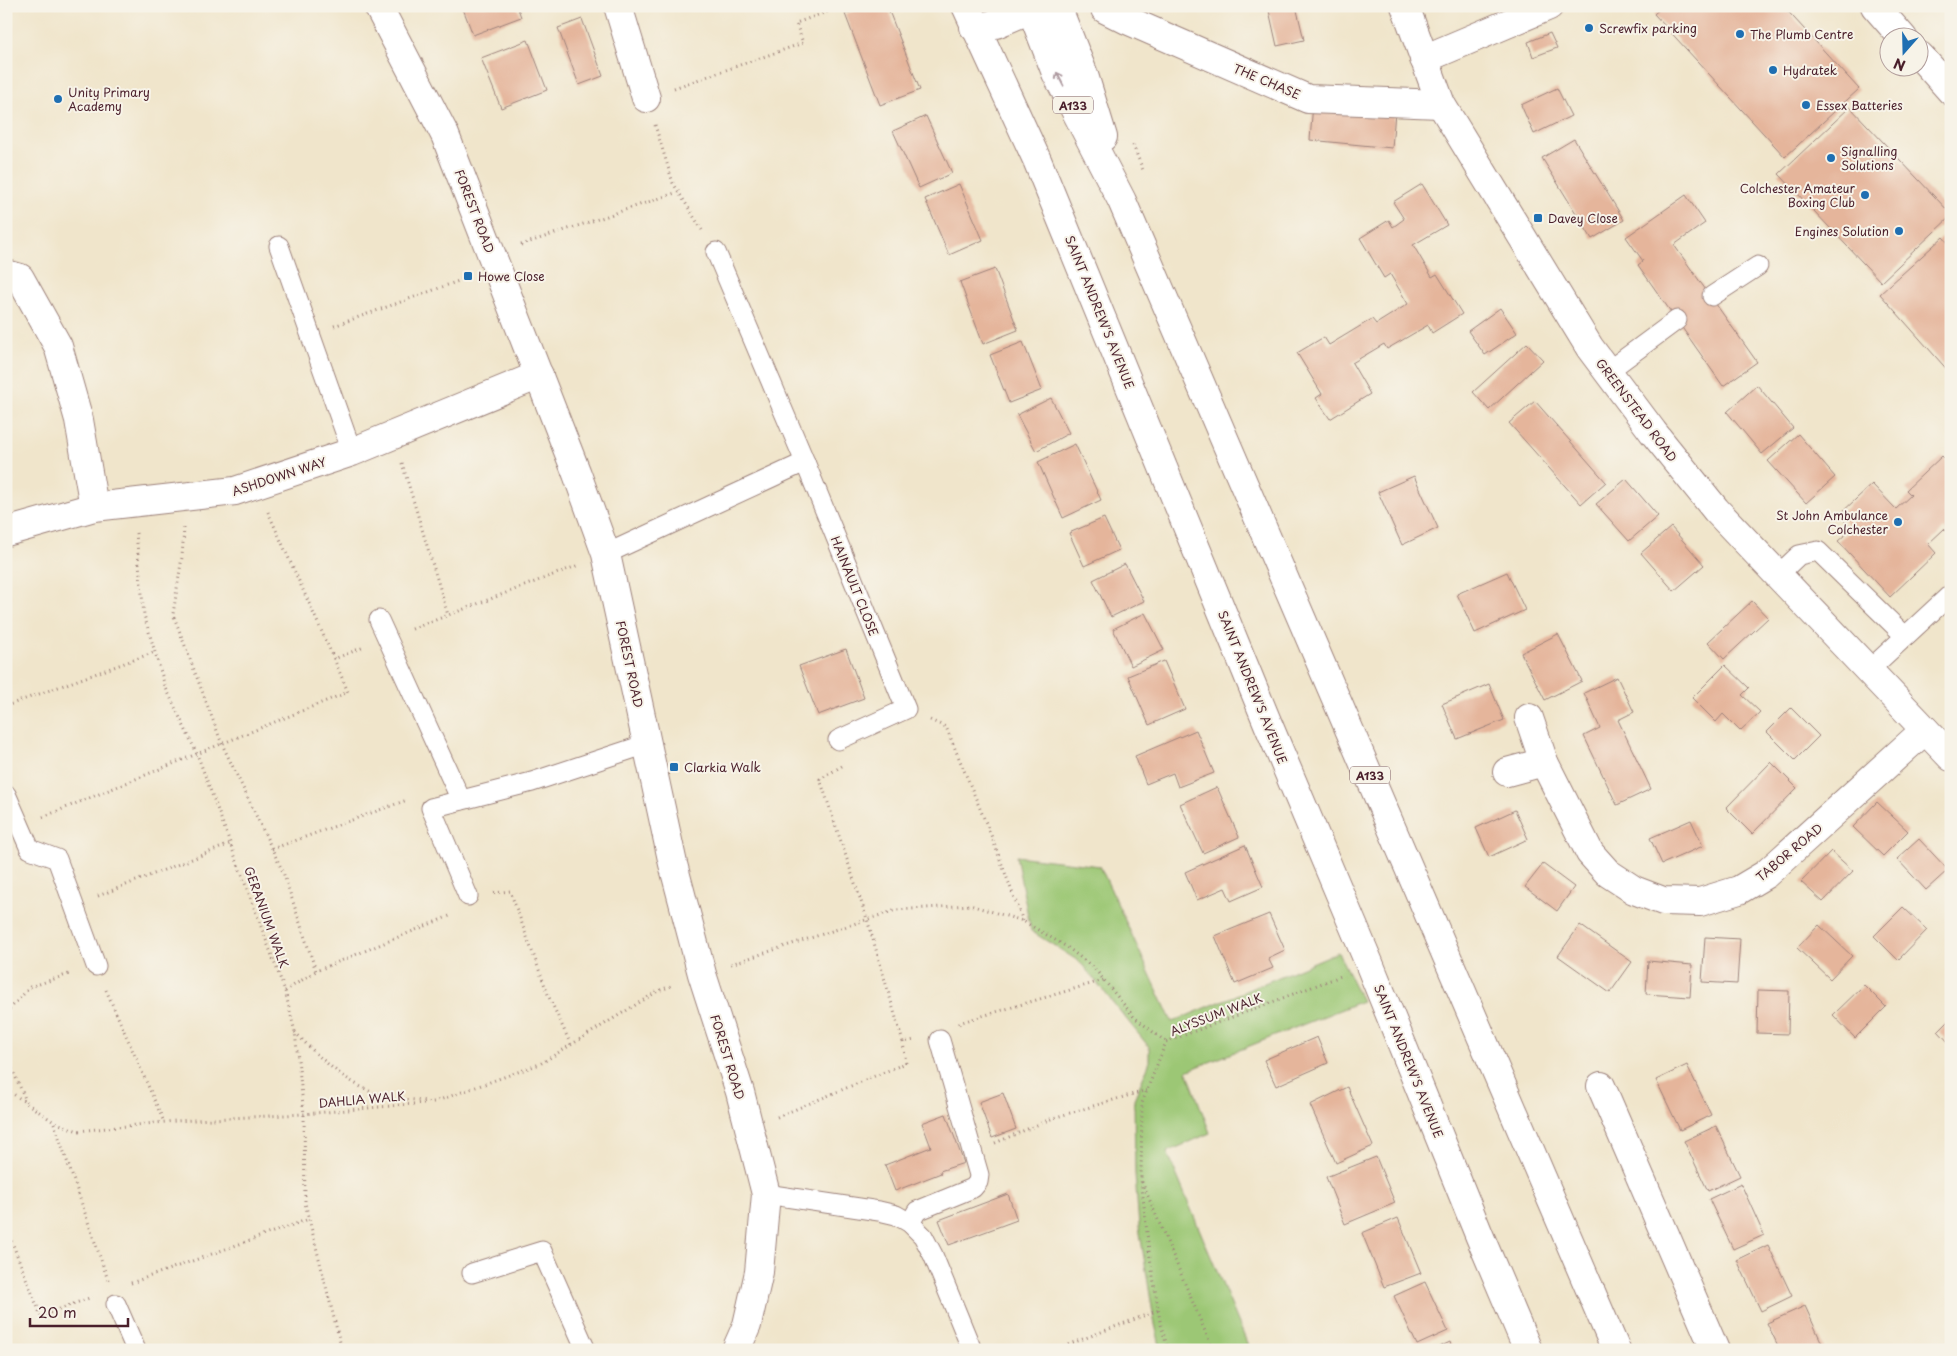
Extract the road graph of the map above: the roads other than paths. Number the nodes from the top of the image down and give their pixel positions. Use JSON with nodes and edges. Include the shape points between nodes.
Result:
{"nodes":[{"id":1,"x":378,"y":6,"type":"edge"},
{"id":2,"x":618,"y":6,"type":"edge"},
{"id":3,"x":1057,"y":6,"type":"edge"},
{"id":4,"x":1405,"y":6,"type":"edge"},
{"id":5,"x":1549,"y":6,"type":"edge"},
{"id":6,"x":1875,"y":6,"type":"edge"},
{"id":7,"x":1032,"y":7,"type":"edge"},
{"id":8,"x":1105,"y":9,"type":"dead end"},
{"id":9,"x":970,"y":16,"type":"edge"},
{"id":10,"x":1894,"y":28,"type":"edge"},
{"id":11,"x":1424,"y":59,"type":"junction"},
{"id":12,"x":1930,"y":67,"type":"edge"},
{"id":13,"x":1951,"y":91,"type":"edge"},
{"id":14,"x":646,"y":98,"type":"road end"},
{"id":15,"x":1441,"y":104,"type":"junction"},
{"id":16,"x":1122,"y":201,"type":"junction"},
{"id":17,"x":278,"y":246,"type":"dead end"},
{"id":18,"x":716,"y":252,"type":"road end"},
{"id":19,"x":1758,"y":266,"type":"dead end"},
{"id":20,"x":6,"y":274,"type":"edge"},
{"id":21,"x":1712,"y":296,"type":"dead end"},
{"id":22,"x":1677,"y":320,"type":"dead end"},
{"id":23,"x":1608,"y":371,"type":"junction"},
{"id":24,"x":539,"y":374,"type":"junction"},
{"id":25,"x":352,"y":452,"type":"junction"},
{"id":26,"x":805,"y":462,"type":"junction"},
{"id":27,"x":94,"y":507,"type":"junction"},
{"id":28,"x":6,"y":532,"type":"edge"},
{"id":29,"x":606,"y":554,"type":"junction"},
{"id":30,"x":1777,"y":576,"type":"junction"},
{"id":31,"x":1951,"y":594,"type":"edge"},
{"id":32,"x":379,"y":620,"type":"dead end"},
{"id":33,"x":1905,"y":636,"type":"junction"},
{"id":34,"x":1868,"y":671,"type":"junction"},
{"id":35,"x":1529,"y":718,"type":"dead end"},
{"id":36,"x":1925,"y":730,"type":"junction"},
{"id":37,"x":838,"y":740,"type":"road end"},
{"id":38,"x":647,"y":744,"type":"junction"},
{"id":39,"x":1951,"y":757,"type":"edge"},
{"id":40,"x":1544,"y":762,"type":"junction"},
{"id":41,"x":1507,"y":772,"type":"dead end"},
{"id":42,"x":6,"y":794,"type":"edge"},
{"id":43,"x":461,"y":800,"type":"junction"},
{"id":44,"x":468,"y":896,"type":"road end"},
{"id":45,"x":96,"y":966,"type":"road end"},
{"id":46,"x":940,"y":1040,"type":"road end"},
{"id":47,"x":1601,"y":1086,"type":"dead end"},
{"id":48,"x":766,"y":1194,"type":"junction"},
{"id":49,"x":910,"y":1223,"type":"junction"},
{"id":50,"x":472,"y":1273,"type":"dead end"},
{"id":51,"x":114,"y":1297,"type":"road end"},
{"id":52,"x":136,"y":1350,"type":"edge"},
{"id":53,"x":586,"y":1350,"type":"edge"},
{"id":54,"x":736,"y":1350,"type":"edge"},
{"id":55,"x":972,"y":1350,"type":"edge"},
{"id":56,"x":1528,"y":1350,"type":"edge"},
{"id":57,"x":1616,"y":1350,"type":"edge"},
{"id":58,"x":1714,"y":1350,"type":"edge"}],
"edges":[{"from":1,"to":24,"type":"street","name":"FOREST ROAD","via":[[445,135]]},
{"from":2,"to":14,"type":"street"},
{"from":3,"to":16,"type":"street","name":"SAINT ANDREW'S AVENUE","number":"A133","via":[[1084,75]]},
{"from":4,"to":11,"type":"street","name":"GREENSTEAD ROAD"},
{"from":5,"to":11,"type":"street"},
{"from":6,"to":10,"type":"street"},
{"from":7,"to":9,"type":"street","name":"SAINT ANDREW'S AVENUE","via":[[996,24]]},
{"from":16,"to":7,"type":"street","name":"SAINT ANDREW'S AVENUE","number":"A133","one_way":true,"via":[[1056,73]]},
{"from":8,"to":15,"type":"street","name":"THE CHASE","via":[[1308,99]]},
{"from":9,"to":56,"type":"street","name":"SAINT ANDREW'S AVENUE","via":[[1038,160]]},
{"from":11,"to":15,"type":"street","name":"GREENSTEAD ROAD"},
{"from":12,"to":13,"type":"street"},
{"from":15,"to":23,"type":"street","name":"GREENSTEAD ROAD","via":[[1590,348]]},
{"from":16,"to":57,"type":"street","name":"SAINT ANDREW'S AVENUE","number":"A133"},
{"from":17,"to":25,"type":"lane"},
{"from":18,"to":26,"type":"lane","name":"HAINAULT CLOSE"},
{"from":19,"to":21,"type":"lane"},
{"from":20,"to":27,"type":"street","via":[[20,278],[58,346],[79,420]]},
{"from":22,"to":23,"type":"lane"},
{"from":23,"to":30,"type":"street","name":"GREENSTEAD ROAD","via":[[1716,510]]},
{"from":24,"to":25,"type":"street","name":"ASHDOWN WAY"},
{"from":24,"to":29,"type":"street","name":"FOREST ROAD"},
{"from":25,"to":27,"type":"street","name":"ASHDOWN WAY","via":[[235,491]]},
{"from":26,"to":29,"type":"lane"},
{"from":26,"to":37,"type":"lane","name":"HAINAULT CLOSE","via":[[906,709]]},
{"from":27,"to":28,"type":"street","name":"ASHDOWN WAY"},
{"from":29,"to":38,"type":"street","name":"FOREST ROAD"},
{"from":30,"to":33,"type":"lane","via":[[1799,555],[1818,551]]},
{"from":30,"to":34,"type":"street","name":"GREENSTEAD ROAD"},
{"from":31,"to":33,"type":"lane"},
{"from":32,"to":43,"type":"lane"},
{"from":33,"to":34,"type":"lane"},
{"from":34,"to":36,"type":"street","name":"GREENSTEAD ROAD"},
{"from":35,"to":40,"type":"street","name":"TABOR ROAD"},
{"from":36,"to":39,"type":"street","name":"GREENSTEAD ROAD"},
{"from":36,"to":40,"type":"street","name":"TABOR ROAD","via":[[1766,874],[1739,890],[1700,902],[1663,901],[1634,890],[1608,873],[1590,853]]},
{"from":38,"to":43,"type":"lane","via":[[532,782]]},
{"from":38,"to":48,"type":"street","name":"FOREST ROAD","via":[[673,864],[702,974],[740,1092]]},
{"from":40,"to":41,"type":"street"},
{"from":42,"to":45,"type":"lane","via":[[30,849],[57,859]]},
{"from":43,"to":44,"type":"lane","via":[[431,808]]},
{"from":46,"to":49,"type":"lane","via":[[980,1175],[973,1188],[917,1211]]},
{"from":47,"to":58,"type":"street"},
{"from":48,"to":49,"type":"lane","via":[[879,1211]]},
{"from":48,"to":54,"type":"street","name":"FOREST ROAD","via":[[759,1272],[746,1325]]},
{"from":49,"to":55,"type":"lane","via":[[923,1236],[933,1256]]},
{"from":50,"to":53,"type":"lane","via":[[542,1251]]},
{"from":51,"to":52,"type":"lane"}]}
